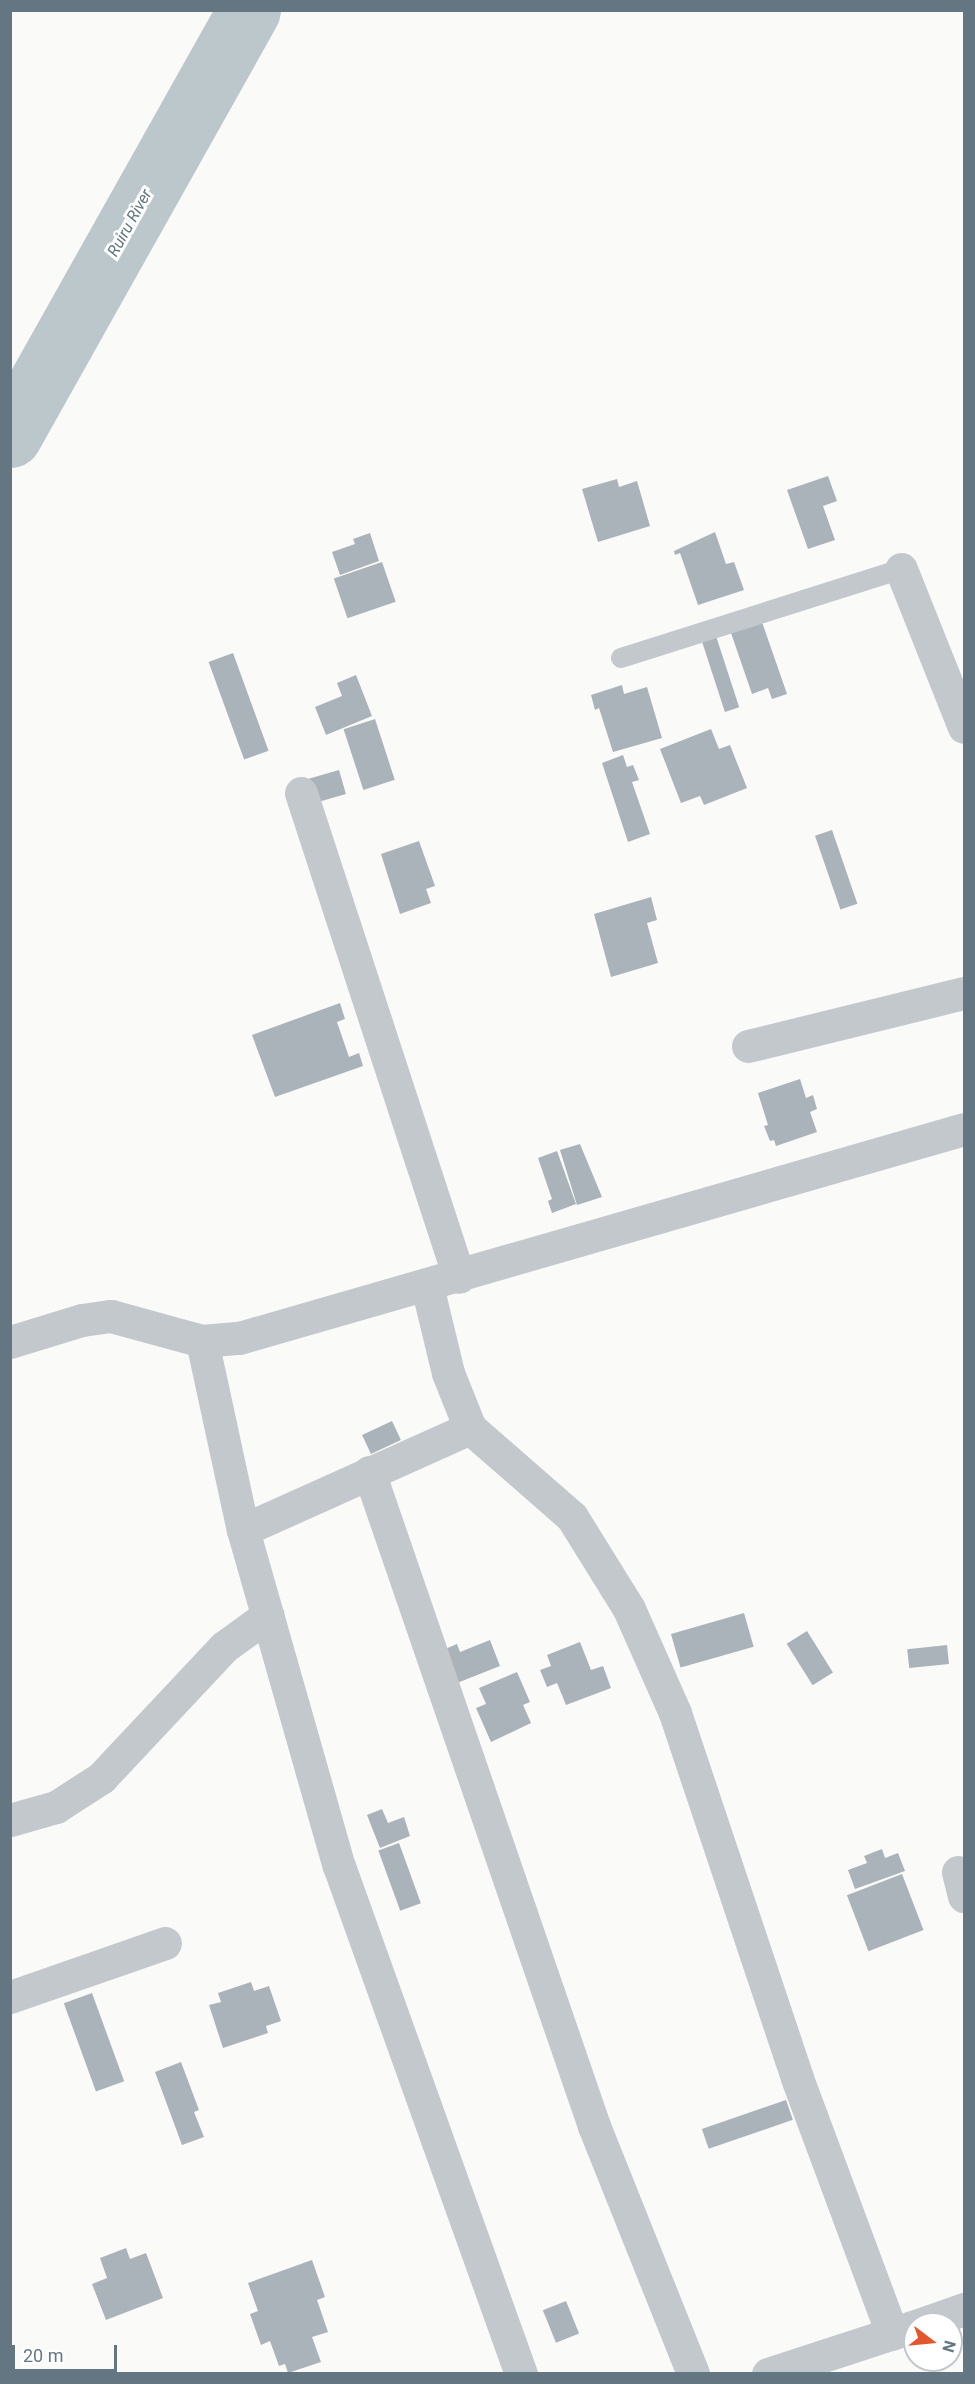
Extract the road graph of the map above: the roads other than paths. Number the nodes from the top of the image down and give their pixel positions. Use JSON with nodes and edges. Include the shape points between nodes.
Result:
{"nodes":[{"id":1,"x":901,"y":569,"type":"joint"},
{"id":2,"x":621,"y":658,"type":"dead end"},
{"id":3,"x":964,"y":727,"type":"edge"},
{"id":4,"x":301,"y":793,"type":"dead end"},
{"id":5,"x":964,"y":993,"type":"edge"},
{"id":6,"x":748,"y":1046,"type":"dead end"},
{"id":7,"x":964,"y":1129,"type":"edge"},
{"id":8,"x":459,"y":1277,"type":"junction"},
{"id":9,"x":427,"y":1286,"type":"junction"},
{"id":10,"x":202,"y":1341,"type":"junction"},
{"id":11,"x":10,"y":1342,"type":"edge"},
{"id":12,"x":470,"y":1428,"type":"junction"},
{"id":13,"x":369,"y":1472,"type":"junction"},
{"id":14,"x":243,"y":1530,"type":"junction"},
{"id":15,"x":268,"y":1615,"type":"junction"},
{"id":16,"x":10,"y":1820,"type":"edge"},
{"id":17,"x":165,"y":1943,"type":"dead end"},
{"id":18,"x":10,"y":1997,"type":"edge"},
{"id":19,"x":903,"y":2313,"type":"edge"},
{"id":20,"x":903,"y":2330,"type":"edge"},
{"id":21,"x":785,"y":2371,"type":"edge"},
{"id":22,"x":521,"y":2373,"type":"edge"},
{"id":23,"x":693,"y":2373,"type":"edge"}],
"edges":[{"from":1,"to":2,"type":"lane"},
{"from":1,"to":3,"type":"street"},
{"from":4,"to":8,"type":"street"},
{"from":5,"to":6,"type":"street"},
{"from":7,"to":8,"type":"street"},
{"from":8,"to":9,"type":"street"},
{"from":9,"to":10,"type":"street","via":[[239,1338]]},
{"from":9,"to":12,"type":"street","via":[[448,1372]]},
{"from":10,"to":11,"type":"street","via":[[111,1316],[82,1320]]},
{"from":10,"to":14,"type":"street"},
{"from":12,"to":13,"type":"street"},
{"from":12,"to":19,"type":"street","via":[[572,1516],[629,1609],[675,1713],[797,2078]]},
{"from":13,"to":14,"type":"street"},
{"from":13,"to":23,"type":"street","via":[[594,2126]]},
{"from":14,"to":15,"type":"street"},
{"from":15,"to":16,"type":"street","via":[[224,1647],[101,1778],[56,1807]]},
{"from":15,"to":22,"type":"street","via":[[339,1866]]},
{"from":17,"to":18,"type":"street"},
{"from":20,"to":21,"type":"street"}]}
